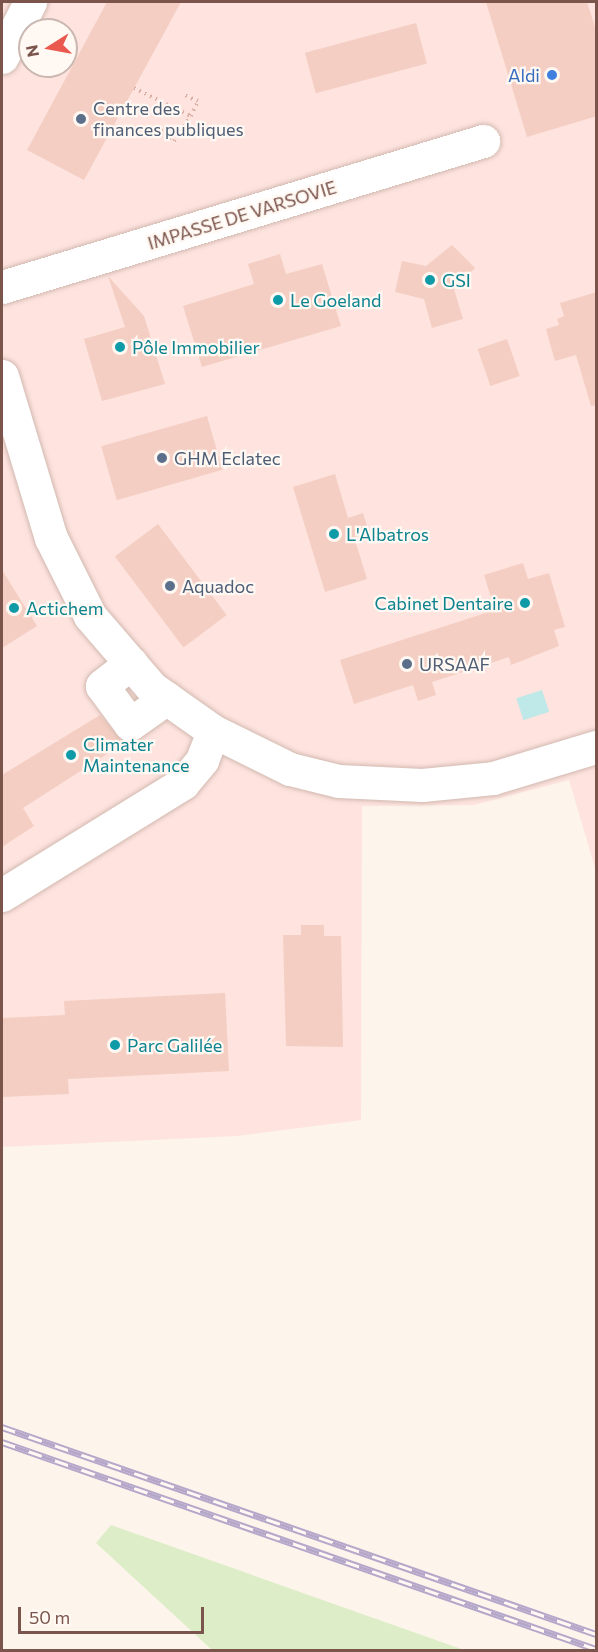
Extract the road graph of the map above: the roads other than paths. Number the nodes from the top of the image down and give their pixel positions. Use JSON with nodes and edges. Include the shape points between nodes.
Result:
{"nodes":[{"id":1,"x":30,"y":2,"type":"edge"},
{"id":2,"x":2,"y":57,"type":"edge"},
{"id":3,"x":483,"y":141,"type":"dead end"},
{"id":4,"x":2,"y":287,"type":"edge"},
{"id":5,"x":2,"y":376,"type":"edge"},
{"id":6,"x":130,"y":663,"type":"junction"},
{"id":7,"x":167,"y":698,"type":"junction"},
{"id":8,"x":213,"y":731,"type":"junction"},
{"id":9,"x":597,"y":747,"type":"edge"},
{"id":10,"x":2,"y":895,"type":"edge"}],
"edges":[{"from":1,"to":2,"type":"street"},
{"from":3,"to":4,"type":"street","name":"IMPASSE DE VARSOVIE"},
{"from":5,"to":6,"type":"street","via":[[51,538],[90,616]]},
{"from":6,"to":7,"type":"street"},
{"from":6,"to":7,"type":"street","via":[[102,687],[130,724]]},
{"from":7,"to":8,"type":"street"},
{"from":8,"to":9,"type":"street","via":[[290,769],[339,781],[422,785],[493,778]]},
{"from":8,"to":10,"type":"street","via":[[202,760],[183,783]]}]}
